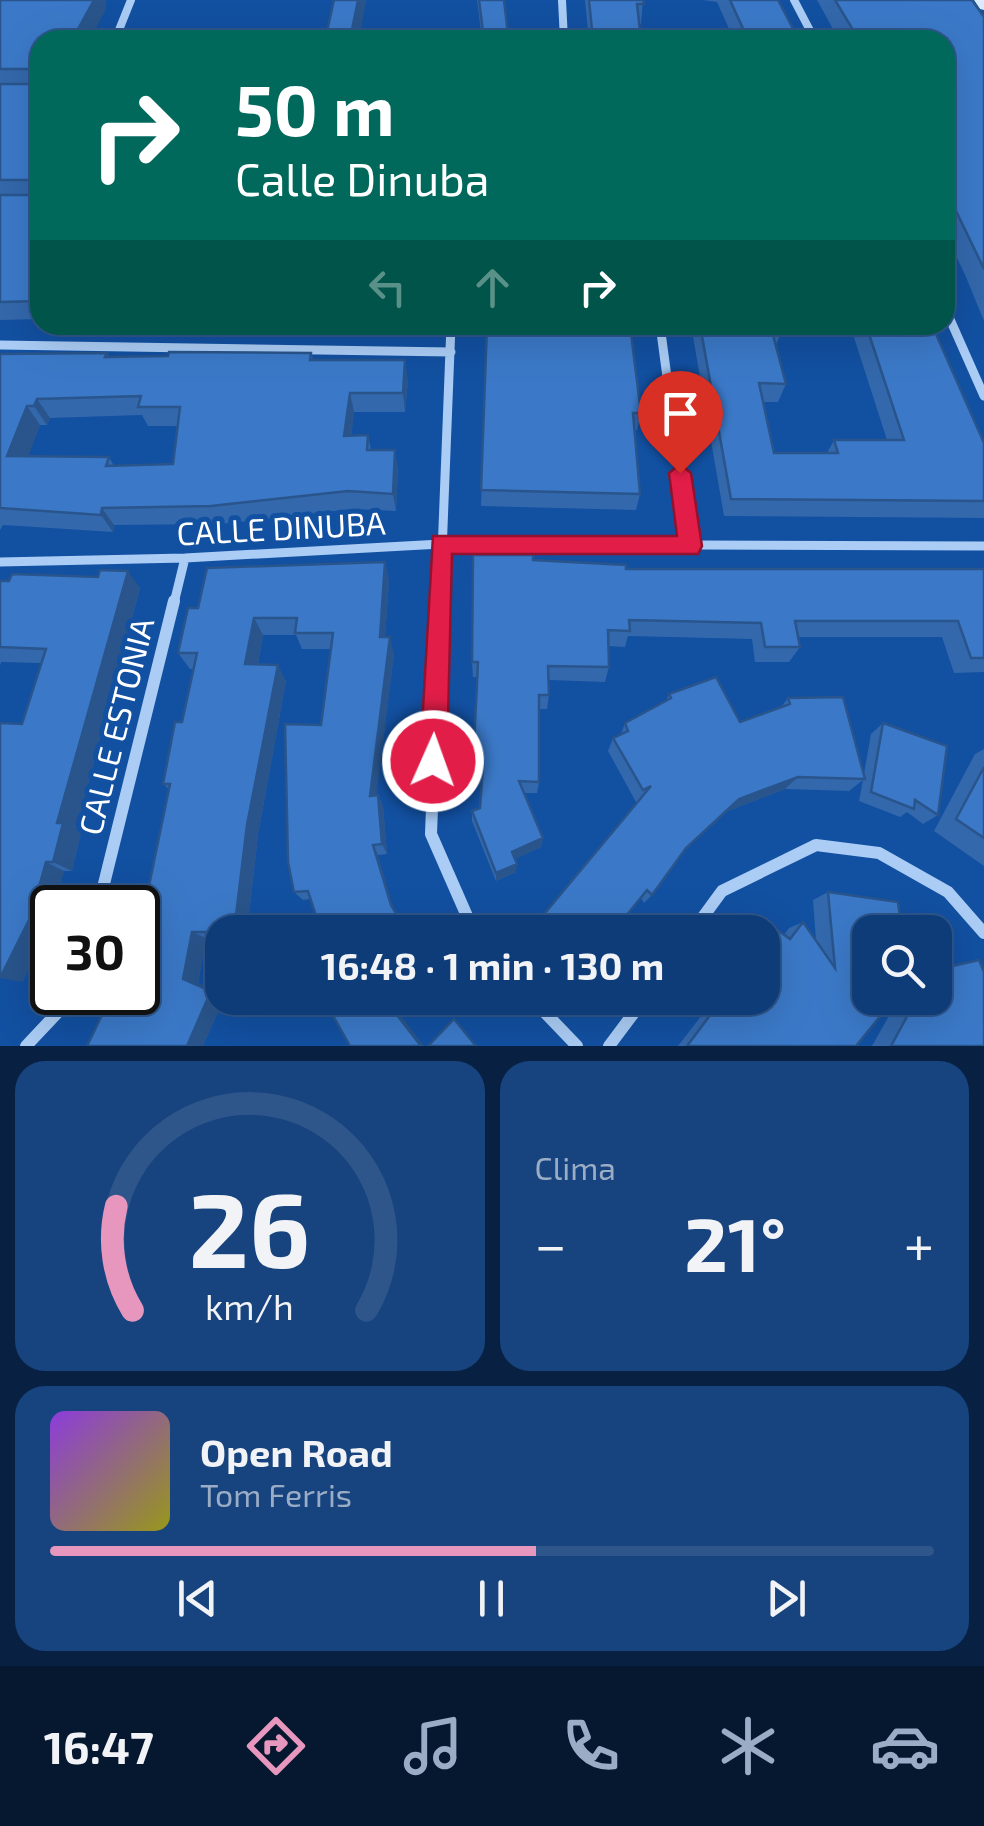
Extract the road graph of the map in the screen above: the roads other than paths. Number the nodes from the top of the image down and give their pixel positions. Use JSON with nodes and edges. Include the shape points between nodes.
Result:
{"nodes":[{"id":1,"x":562,"y":0,"type":"edge"},
{"id":2,"x":794,"y":0,"type":"edge"},
{"id":3,"x":132,"y":2,"type":"edge"},
{"id":4,"x":119,"y":30,"type":"edge"},
{"id":5,"x":564,"y":30,"type":"edge"},
{"id":6,"x":810,"y":30,"type":"edge"},
{"id":7,"x":955,"y":331,"type":"edge"},
{"id":8,"x":451,"y":335,"type":"edge"},
{"id":9,"x":661,"y":335,"type":"edge"},
{"id":10,"x":0,"y":345,"type":"edge"},
{"id":11,"x":451,"y":352,"type":"junction"},
{"id":12,"x":984,"y":396,"type":"edge"},
{"id":13,"x":441,"y":544,"type":"junction"},
{"id":14,"x":690,"y":546,"type":"junction"},
{"id":15,"x":984,"y":546,"type":"edge"},
{"id":16,"x":186,"y":558,"type":"junction"},
{"id":17,"x":0,"y":562,"type":"edge"},
{"id":18,"x":104,"y":885,"type":"edge"},
{"id":19,"x":467,"y":915,"type":"edge"},
{"id":20,"x":704,"y":915,"type":"edge"},
{"id":21,"x":984,"y":933,"type":"edge"},
{"id":22,"x":55,"y":1015,"type":"edge"},
{"id":23,"x":547,"y":1015,"type":"edge"},
{"id":24,"x":632,"y":1015,"type":"edge"},
{"id":25,"x":26,"y":1046,"type":"edge"},
{"id":26,"x":577,"y":1046,"type":"edge"},
{"id":27,"x":609,"y":1046,"type":"edge"}],
"edges":[{"from":1,"to":5,"type":"street"},
{"from":2,"to":6,"type":"street"},
{"from":3,"to":4,"type":"street"},
{"from":7,"to":12,"type":"street"},
{"from":8,"to":11,"type":"street"},
{"from":9,"to":14,"type":"street"},
{"from":10,"to":11,"type":"street"},
{"from":11,"to":13,"type":"street"},
{"from":13,"to":14,"type":"street","name":"CALLE DINUBA"},
{"from":13,"to":16,"type":"street","name":"CALLE DINUBA"},
{"from":13,"to":19,"type":"street","via":[[431,834]]},
{"from":14,"to":15,"type":"street","name":"CALLE DINUBA"},
{"from":16,"to":17,"type":"street","name":"CALLE DINUBA"},
{"from":16,"to":18,"type":"street","name":"CALLE ESTONIA"},
{"from":20,"to":21,"type":"street","via":[[722,891],[816,845],[879,853],[948,892]]},
{"from":22,"to":25,"type":"street"},
{"from":23,"to":26,"type":"street"},
{"from":24,"to":27,"type":"street"}]}
